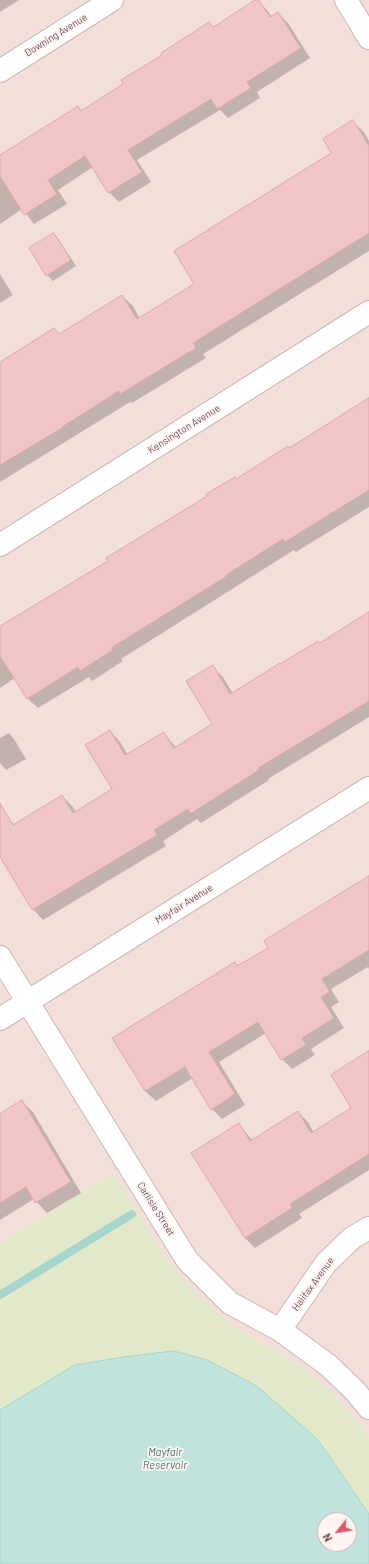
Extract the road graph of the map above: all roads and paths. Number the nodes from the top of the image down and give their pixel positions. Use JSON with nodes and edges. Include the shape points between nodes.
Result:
{"nodes":[{"id":1,"x":112,"y":0,"type":"edge"},
{"id":2,"x":346,"y":0,"type":"edge"},
{"id":3,"x":369,"y":38,"type":"edge"},
{"id":4,"x":0,"y":71,"type":"edge"},
{"id":5,"x":369,"y":312,"type":"edge"},
{"id":6,"x":0,"y":545,"type":"edge"},
{"id":7,"x":369,"y":788,"type":"edge"},
{"id":8,"x":0,"y":957,"type":"edge"},
{"id":9,"x":27,"y":1002,"type":"junction"},
{"id":10,"x":0,"y":1019,"type":"edge"},
{"id":11,"x":369,"y":1228,"type":"edge"},
{"id":12,"x":280,"y":1330,"type":"junction"},
{"id":13,"x":369,"y":1408,"type":"edge"}],
"edges":[{"from":1,"to":4,"type":"street","name":"Downing Avenue"},
{"from":2,"to":3,"type":"street"},
{"from":5,"to":6,"type":"street","name":"Kensington Avenue"},
{"from":7,"to":9,"type":"street","name":"Mayfair Avenue"},
{"from":8,"to":9,"type":"street","name":"Carlisle Street"},
{"from":9,"to":10,"type":"street","name":"Mayfair Avenue"},
{"from":9,"to":12,"type":"street","name":"Carlisle Street","via":[[187,1260],[230,1303]]},
{"from":11,"to":12,"type":"street","name":"Halifax Avenue","via":[[352,1238],[326,1263]]},
{"from":12,"to":13,"type":"street","name":"Carlisle Street","via":[[328,1365]]}]}
